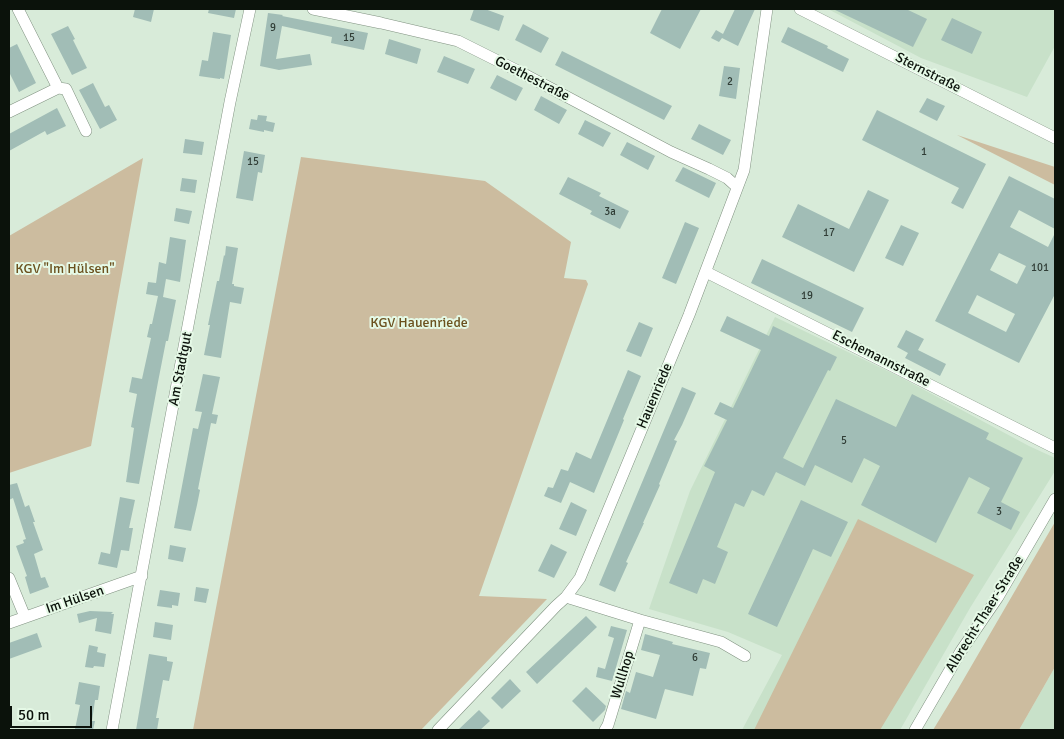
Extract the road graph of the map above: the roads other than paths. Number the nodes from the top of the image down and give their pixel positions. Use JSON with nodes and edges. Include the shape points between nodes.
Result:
{"nodes":[{"id":1,"x":18,"y":9,"type":"edge"},
{"id":2,"x":250,"y":9,"type":"edge"},
{"id":3,"x":313,"y":9,"type":"edge"},
{"id":4,"x":767,"y":9,"type":"edge"},
{"id":5,"x":800,"y":9,"type":"edge"},
{"id":6,"x":58,"y":88,"type":"junction"},
{"id":7,"x":9,"y":112,"type":"edge"},
{"id":8,"x":86,"y":131,"type":"dead end"},
{"id":9,"x":1055,"y":138,"type":"edge"},
{"id":10,"x":737,"y":187,"type":"junction"},
{"id":11,"x":706,"y":272,"type":"junction"},
{"id":12,"x":1055,"y":448,"type":"edge"},
{"id":13,"x":1055,"y":499,"type":"edge"},
{"id":14,"x":142,"y":576,"type":"junction"},
{"id":15,"x":9,"y":578,"type":"edge"},
{"id":16,"x":566,"y":597,"type":"junction"},
{"id":17,"x":25,"y":617,"type":"junction"},
{"id":18,"x":640,"y":620,"type":"junction"},
{"id":19,"x":9,"y":622,"type":"edge"},
{"id":20,"x":745,"y":656,"type":"dead end"},
{"id":21,"x":112,"y":730,"type":"edge"},
{"id":22,"x":438,"y":730,"type":"edge"},
{"id":23,"x":605,"y":730,"type":"edge"},
{"id":24,"x":915,"y":730,"type":"edge"}],
"edges":[{"from":1,"to":6,"type":"street"},
{"from":2,"to":14,"type":"street","name":"Am Stadtgut"},
{"from":3,"to":10,"type":"street","name":"Goethestraße","via":[[458,41],[726,178]]},
{"from":4,"to":10,"type":"street","name":"Hauenriede","via":[[744,170]]},
{"from":5,"to":9,"type":"street","name":"Sternstraße"},
{"from":6,"to":7,"type":"street"},
{"from":6,"to":8,"type":"street","via":[[66,89]]},
{"from":10,"to":11,"type":"street","name":"Hauenriede"},
{"from":11,"to":12,"type":"street","name":"Eschemannstraße"},
{"from":11,"to":16,"type":"street","name":"Hauenriede","via":[[580,578]]},
{"from":13,"to":24,"type":"street","name":"Albrecht-Thaer-Straße"},
{"from":14,"to":17,"type":"street","name":"Im Hülsen"},
{"from":14,"to":21,"type":"street","name":"Am Stadtgut"},
{"from":15,"to":17,"type":"street"},
{"from":16,"to":18,"type":"street"},
{"from":16,"to":22,"type":"street","name":"Hauenriede"},
{"from":17,"to":19,"type":"street","name":"Im Hülsen"},
{"from":18,"to":20,"type":"street","via":[[721,642]]},
{"from":18,"to":23,"type":"street","name":"Wullhop"}]}
